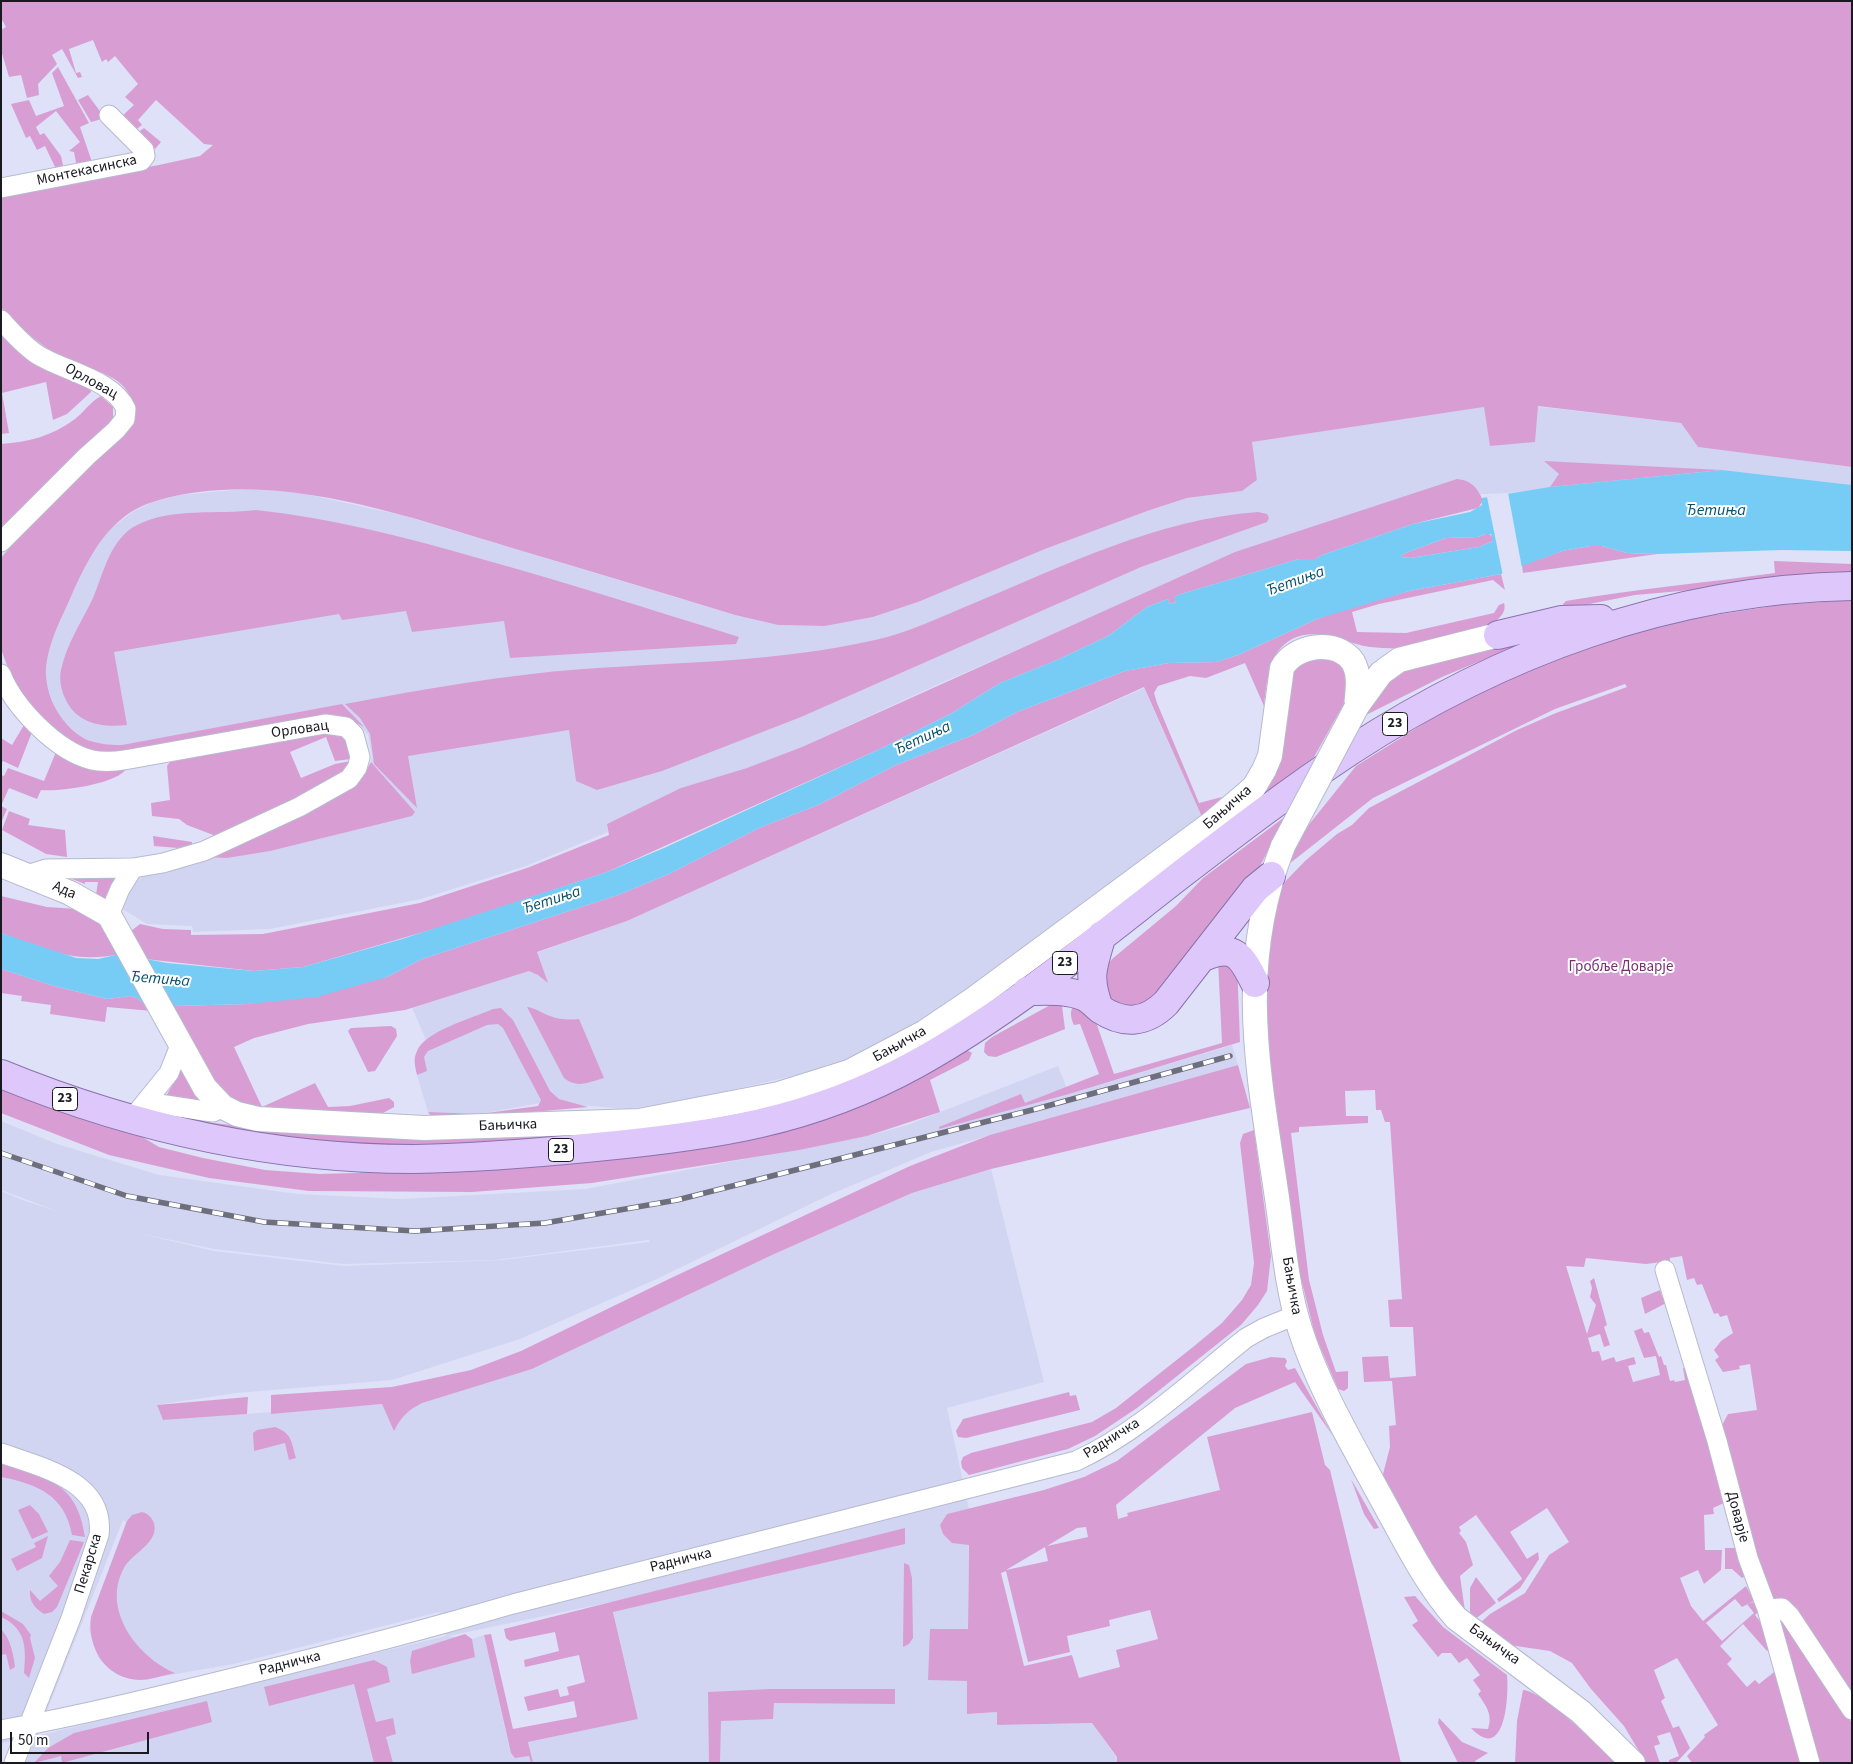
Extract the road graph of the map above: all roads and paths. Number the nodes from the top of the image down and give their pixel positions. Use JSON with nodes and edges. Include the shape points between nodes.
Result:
{"nodes":[{"id":1,"x":109,"y":115,"type":"dead end"},
{"id":2,"x":1,"y":188,"type":"edge"},
{"id":3,"x":1,"y":320,"type":"edge"},
{"id":4,"x":1,"y":542,"type":"edge"},
{"id":5,"x":1852,"y":586,"type":"edge"},
{"id":6,"x":1635,"y":618,"type":"junction"},
{"id":7,"x":1498,"y":635,"type":"joint"},
{"id":8,"x":1347,"y":654,"type":"junction"},
{"id":9,"x":1399,"y":660,"type":"junction"},
{"id":10,"x":1,"y":674,"type":"edge"},
{"id":11,"x":1356,"y":708,"type":"junction"},
{"id":12,"x":1,"y":865,"type":"edge"},
{"id":13,"x":134,"y":868,"type":"junction"},
{"id":14,"x":1271,"y":876,"type":"junction"},
{"id":15,"x":29,"y":877,"type":"junction"},
{"id":16,"x":113,"y":922,"type":"junction"},
{"id":17,"x":1102,"y":935,"type":"junction"},
{"id":18,"x":1203,"y":957,"type":"junction"},
{"id":19,"x":1255,"y":983,"type":"junction"},
{"id":20,"x":1027,"y":992,"type":"junction"},
{"id":21,"x":1099,"y":1008,"type":"junction"},
{"id":22,"x":181,"y":1043,"type":"junction"},
{"id":23,"x":1,"y":1074,"type":"edge"},
{"id":24,"x":222,"y":1107,"type":"junction"},
{"id":25,"x":138,"y":1111,"type":"junction"},
{"id":26,"x":1666,"y":1270,"type":"dead end"},
{"id":27,"x":1296,"y":1315,"type":"junction"},
{"id":28,"x":1,"y":1453,"type":"edge"},
{"id":29,"x":1767,"y":1609,"type":"junction"},
{"id":30,"x":1852,"y":1710,"type":"edge"},
{"id":31,"x":29,"y":1725,"type":"junction"},
{"id":32,"x":1,"y":1730,"type":"edge"},
{"id":33,"x":14,"y":1763,"type":"edge"},
{"id":34,"x":1633,"y":1763,"type":"edge"},
{"id":35,"x":1810,"y":1763,"type":"edge"}],
"edges":[{"from":1,"to":2,"type":"street","name":"Монтекасинска","via":[[144,150],[145,156],[141,161]]},
{"from":3,"to":4,"type":"street","name":"Орловац","via":[[21,342],[39,355],[116,393],[126,409],[116,430]]},
{"from":5,"to":6,"type":"main road","number":"23","via":[[1736,596]]},
{"from":6,"to":7,"type":"main road","via":[[1561,620]]},
{"from":6,"to":17,"type":"main road","number":"23","via":[[1538,651],[1497,669],[1388,728],[1256,818]]},
{"from":7,"to":9,"type":"street","name":"Бањичка"},
{"from":8,"to":9,"type":"street"},
{"from":8,"to":11,"type":"street","name":"Бањичка","via":[[1353,662],[1358,681]]},
{"from":8,"to":24,"type":"street","name":"Бањичка","via":[[1333,648],[1315,648],[1297,653],[1286,661],[1280,674],[1270,756],[1264,770],[1254,787],[1212,823],[974,999],[924,1032],[849,1072],[779,1094],[625,1122],[405,1128],[278,1121],[246,1116]]},
{"from":9,"to":11,"type":"street","name":"Бањичка","via":[[1381,673]]},
{"from":10,"to":13,"type":"street","name":"Орловац","via":[[9,692],[30,718],[75,754],[91,760],[130,759],[325,724],[346,727],[354,735],[360,757],[349,779],[299,807],[204,851]]},
{"from":11,"to":14,"type":"street","name":"Бањичка","bridge":true,"via":[[1283,846]]},
{"from":12,"to":15,"type":"street","name":"Ада"},
{"from":13,"to":15,"type":"street","name":"Орловац","via":[[46,869]]},
{"from":13,"to":16,"type":"street","via":[[120,890]]},
{"from":14,"to":18,"type":"main road","via":[[1255,890]]},
{"from":14,"to":19,"type":"street","name":"Бањичка","via":[[1258,935]]},
{"from":15,"to":16,"type":"street","name":"Ада","via":[[92,903]]},
{"from":16,"to":22,"type":"street","name":"Бањичка"},
{"from":17,"to":20,"type":"main road","number":"23"},
{"from":17,"to":21,"type":"main road","via":[[1091,976]]},
{"from":18,"to":19,"type":"main road","via":[[1220,950],[1230,951],[1244,961]]},
{"from":18,"to":21,"type":"main road","via":[[1166,1003],[1148,1016],[1126,1021]]},
{"from":19,"to":27,"type":"street","name":"Бањичка","via":[[1257,1061]]},
{"from":20,"to":21,"type":"main road","via":[[1056,990],[1072,993],[1086,997]]},
{"from":20,"to":25,"type":"main road","number":"23","via":[[956,1041],[858,1093],[789,1118],[673,1139],[486,1156],[368,1158],[257,1147],[198,1136]]},
{"from":22,"to":24,"type":"street","name":"Бањичка","via":[[205,1088]]},
{"from":22,"to":25,"type":"street","via":[[169,1073]]},
{"from":23,"to":25,"type":"main road","number":"23","via":[[76,1103]]},
{"from":24,"to":25,"type":"street","name":"Бањичка","via":[[213,1112]]},
{"from":26,"to":29,"type":"street","name":"Доварје","via":[[1748,1558]]},
{"from":27,"to":31,"type":"street","name":"Радничка","via":[[1246,1338],[1128,1432],[1076,1461],[512,1604],[307,1660],[96,1712]]},
{"from":27,"to":34,"type":"street","name":"Бањичка","via":[[1318,1376],[1341,1422],[1424,1576],[1441,1601],[1456,1618],[1582,1712]]},
{"from":28,"to":31,"type":"street","name":"Пекарска","via":[[68,1479],[93,1502],[101,1524],[71,1618]]},
{"from":29,"to":30,"type":"street","via":[[1782,1608],[1790,1616]]},
{"from":29,"to":35,"type":"street","name":"Доварје"},
{"from":31,"to":32,"type":"street","name":"Радничка"},
{"from":31,"to":33,"type":"street"}]}
